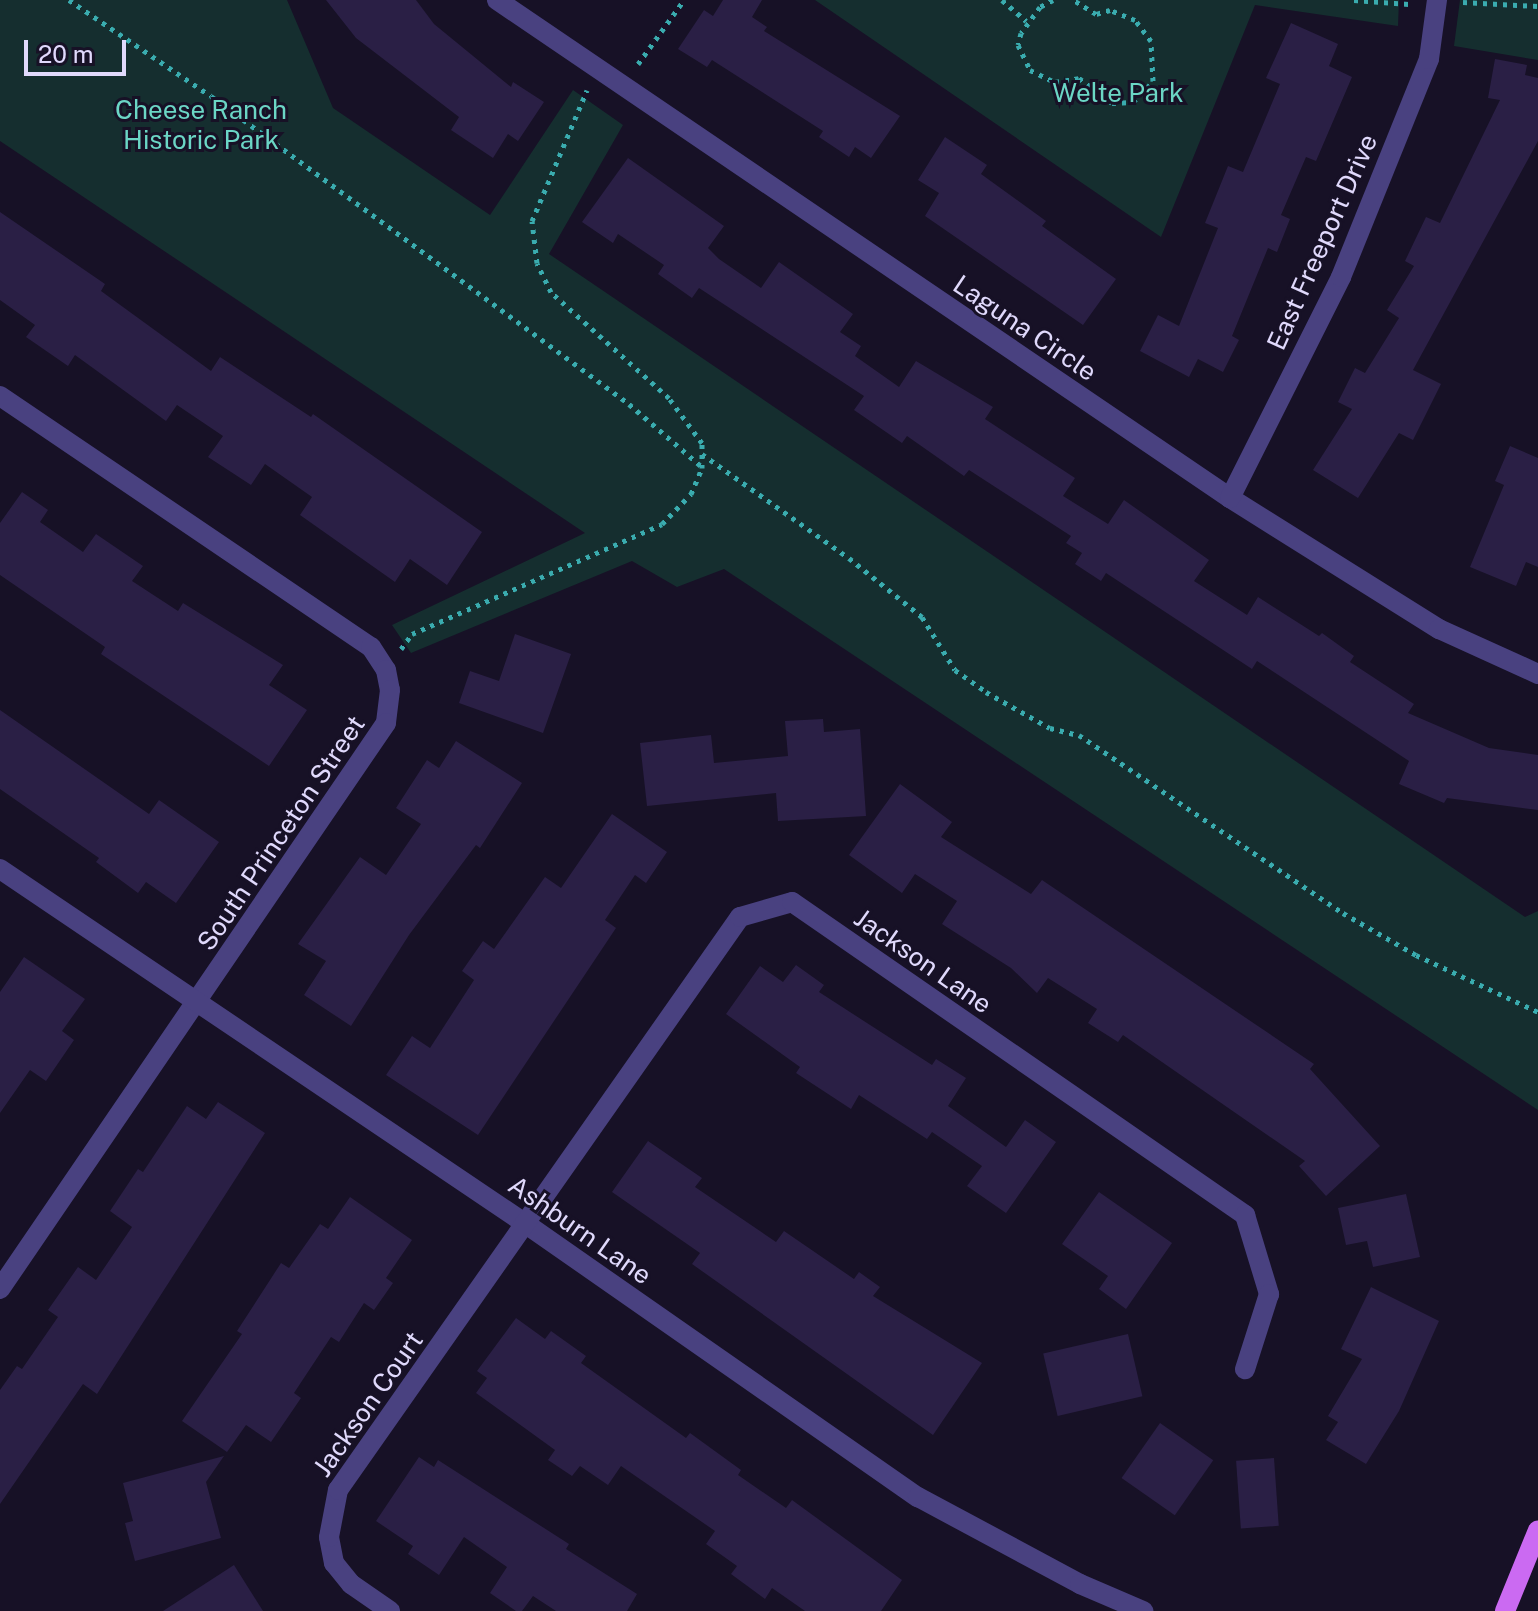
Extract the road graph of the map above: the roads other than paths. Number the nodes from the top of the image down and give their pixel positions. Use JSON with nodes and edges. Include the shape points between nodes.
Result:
{"nodes":[{"id":1,"x":497,"y":0,"type":"edge"},
{"id":2,"x":1437,"y":0,"type":"edge"},
{"id":3,"x":0,"y":396,"type":"edge"},
{"id":4,"x":1230,"y":498,"type":"junction"},
{"id":5,"x":1538,"y":674,"type":"edge"},
{"id":6,"x":0,"y":869,"type":"edge"},
{"id":7,"x":197,"y":1004,"type":"junction"},
{"id":8,"x":526,"y":1224,"type":"junction"},
{"id":9,"x":0,"y":1289,"type":"edge"},
{"id":10,"x":1245,"y":1369,"type":"dead end"},
{"id":11,"x":1538,"y":1530,"type":"edge"},
{"id":12,"x":390,"y":1611,"type":"edge"},
{"id":13,"x":1143,"y":1611,"type":"edge"},
{"id":14,"x":1505,"y":1611,"type":"edge"}],
"edges":[{"from":1,"to":4,"type":"street","name":"Laguna Circle"},
{"from":2,"to":4,"type":"street","name":"East Freeport Drive","via":[[1429,59],[1341,277]]},
{"from":3,"to":7,"type":"street","name":"South Princeton Street","via":[[371,647],[386,670],[386,723]]},
{"from":4,"to":5,"type":"street","name":"Laguna Circle","via":[[1439,629]]},
{"from":6,"to":7,"type":"street","name":"Ashburn Lane"},
{"from":7,"to":8,"type":"street","name":"Ashburn Lane"},
{"from":7,"to":9,"type":"street","name":"South Princeton Street"},
{"from":8,"to":10,"type":"street","name":"Jackson Lane","via":[[740,917],[792,902],[1245,1215],[1269,1294]]},
{"from":8,"to":12,"type":"street","name":"Jackson Court","via":[[330,1507],[334,1563],[351,1584]]},
{"from":8,"to":13,"type":"street","name":"Ashburn Lane","via":[[918,1497],[1080,1584]]},
{"from":11,"to":14,"type":"main road"}]}
